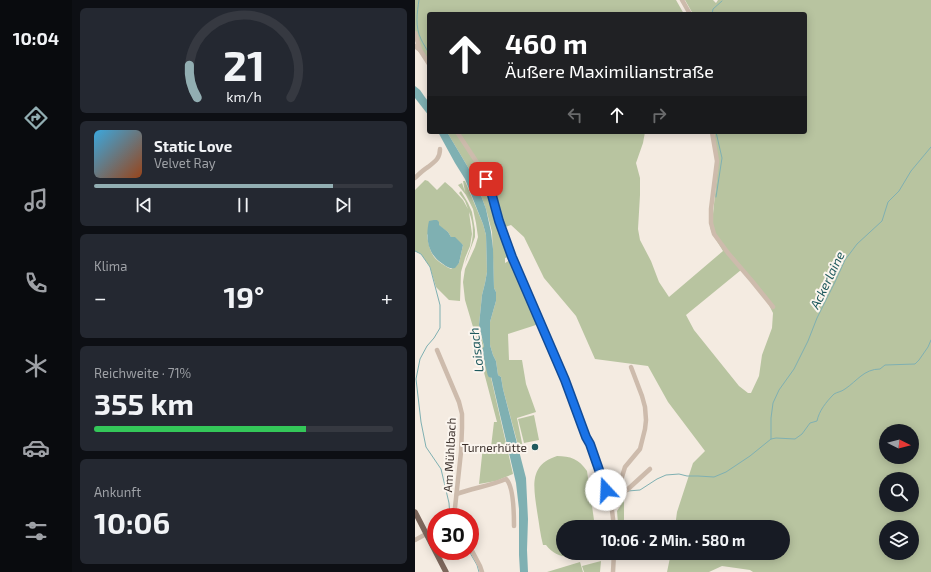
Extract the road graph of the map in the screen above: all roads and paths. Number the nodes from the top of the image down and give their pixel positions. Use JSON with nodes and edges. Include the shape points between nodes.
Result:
{"nodes":[{"id":1,"x":682,"y":0,"type":"edge"},
{"id":2,"x":689,"y":12,"type":"edge"},
{"id":3,"x":415,"y":33,"type":"edge"},
{"id":4,"x":415,"y":46,"type":"edge"},
{"id":5,"x":420,"y":50,"type":"junction"},
{"id":6,"x":427,"y":61,"type":"edge"},
{"id":7,"x":458,"y":134,"type":"edge"},
{"id":8,"x":712,"y":134,"type":"edge"},
{"id":9,"x":440,"y":149,"type":"dead end"},
{"id":10,"x":415,"y":178,"type":"edge"},
{"id":11,"x":773,"y":307,"type":"dead end"},
{"id":12,"x":437,"y":350,"type":"dead end"},
{"id":13,"x":631,"y":366,"type":"dead end"},
{"id":14,"x":650,"y":469,"type":"dead end"},
{"id":15,"x":457,"y":494,"type":"junction"},
{"id":16,"x":618,"y":497,"type":"junction"},
{"id":17,"x":611,"y":502,"type":"junction"},
{"id":18,"x":455,"y":508,"type":"edge"},
{"id":19,"x":415,"y":512,"type":"edge"},
{"id":20,"x":613,"y":520,"type":"edge"},
{"id":21,"x":514,"y":526,"type":"dead end"},
{"id":22,"x":426,"y":534,"type":"joint"},
{"id":23,"x":415,"y":540,"type":"edge"},
{"id":24,"x":440,"y":560,"type":"edge"},
{"id":25,"x":477,"y":560,"type":"edge"},
{"id":26,"x":614,"y":560,"type":"edge"},
{"id":27,"x":446,"y":572,"type":"edge"},
{"id":28,"x":482,"y":572,"type":"edge"},
{"id":29,"x":613,"y":572,"type":"edge"}],
"edges":[{"from":1,"to":2,"type":"street"},
{"from":3,"to":5,"type":"street"},
{"from":4,"to":5,"type":"street"},
{"from":5,"to":6,"type":"street"},
{"from":7,"to":17,"type":"street","via":[[482,170],[490,188],[507,243],[565,380]]},
{"from":8,"to":11,"type":"street","via":[[717,161],[711,209],[714,234]]},
{"from":9,"to":10,"type":"street","via":[[435,162]]},
{"from":12,"to":15,"type":"street","name":"Am Mühlbach","via":[[462,414]]},
{"from":13,"to":16,"type":"street","via":[[642,396],[647,420],[640,449],[625,467]]},
{"from":14,"to":16,"type":"street"},
{"from":15,"to":18,"type":"street","name":"Am Mühlbach"},
{"from":15,"to":21,"type":"street","via":[[508,480]]},
{"from":16,"to":17,"type":"street"},
{"from":17,"to":20,"type":"street"},
{"from":19,"to":22,"type":"main road"},
{"from":22,"to":23,"type":"street"},
{"from":24,"to":27,"type":"main road"},
{"from":25,"to":28,"type":"street"},
{"from":26,"to":29,"type":"street"}]}
